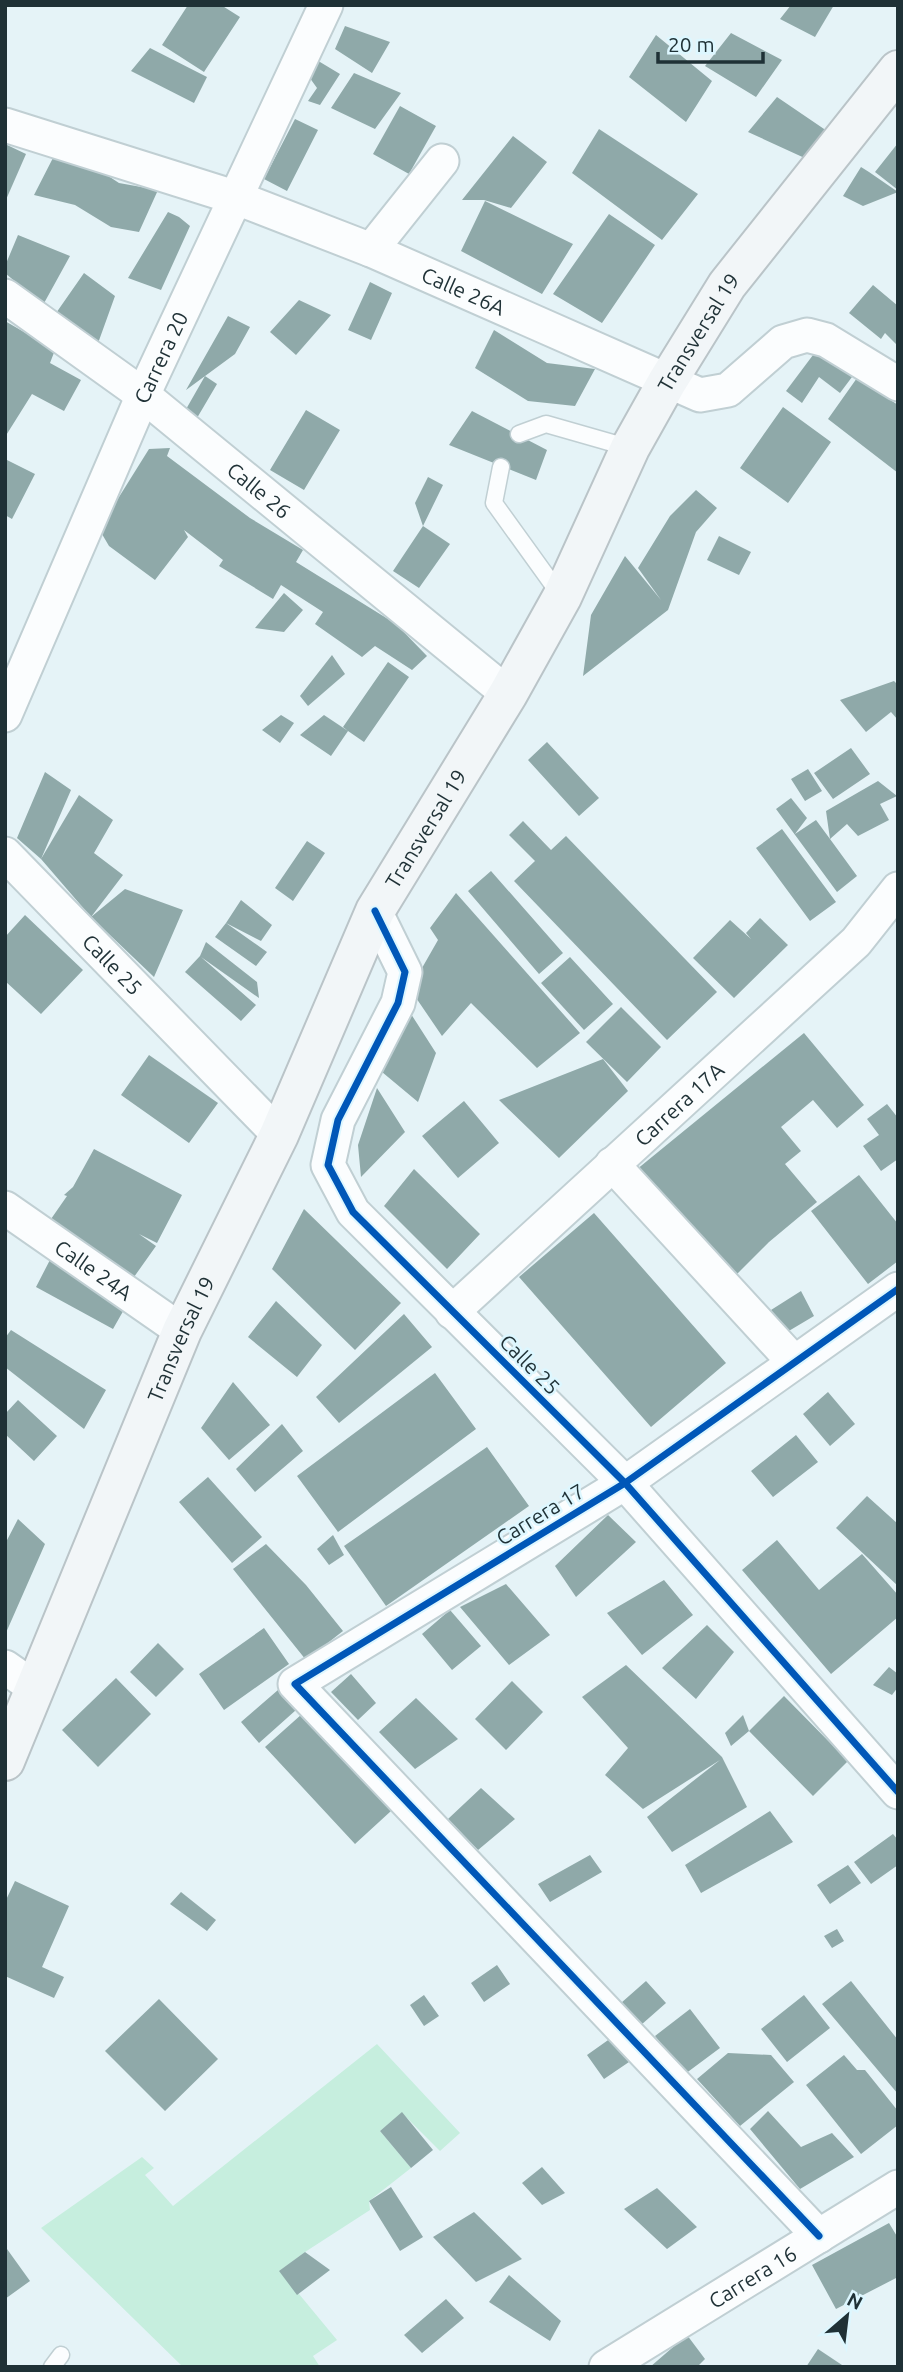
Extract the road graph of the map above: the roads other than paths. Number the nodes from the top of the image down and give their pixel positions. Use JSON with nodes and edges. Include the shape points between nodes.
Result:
{"nodes":[{"id":1,"x":326,"y":5,"type":"edge"},
{"id":2,"x":898,"y":70,"type":"edge"},
{"id":3,"x":882,"y":100,"type":"edge"},
{"id":4,"x":5,"y":125,"type":"edge"},
{"id":5,"x":442,"y":160,"type":"dead end"},
{"id":6,"x":237,"y":198,"type":"junction"},
{"id":7,"x":372,"y":250,"type":"junction"},
{"id":8,"x":5,"y":296,"type":"edge"},
{"id":9,"x":667,"y":382,"type":"junction"},
{"id":10,"x":898,"y":384,"type":"edge"},
{"id":11,"x":143,"y":395,"type":"junction"},
{"id":12,"x":519,"y":434,"type":"dead end"},
{"id":13,"x":630,"y":448,"type":"junction"},
{"id":14,"x":502,"y":467,"type":"dead end"},
{"id":15,"x":562,"y":597,"type":"junction"},
{"id":16,"x":508,"y":694,"type":"junction"},
{"id":17,"x":5,"y":715,"type":"edge"},
{"id":18,"x":5,"y":854,"type":"edge"},
{"id":19,"x":898,"y":889,"type":"edge"},
{"id":20,"x":375,"y":911,"type":"junction"},
{"id":21,"x":279,"y":1135,"type":"junction"},
{"id":22,"x":612,"y":1164,"type":"junction"},
{"id":23,"x":5,"y":1208,"type":"edge"},
{"id":24,"x":898,"y":1289,"type":"edge"},
{"id":25,"x":452,"y":1312,"type":"junction"},
{"id":26,"x":182,"y":1331,"type":"junction"},
{"id":27,"x":794,"y":1362,"type":"junction"},
{"id":28,"x":625,"y":1483,"type":"junction"},
{"id":29,"x":20,"y":1677,"type":"edge"},
{"id":30,"x":5,"y":1761,"type":"edge"},
{"id":31,"x":898,"y":1792,"type":"edge"},
{"id":32,"x":898,"y":2187,"type":"edge"},
{"id":33,"x":820,"y":2236,"type":"junction"},
{"id":34,"x":606,"y":2367,"type":"edge"}],
"edges":[{"from":1,"to":6,"type":"street","name":"Carrera 20"},
{"from":2,"to":3,"type":"main road","name":"Transversal 19"},
{"from":3,"to":9,"type":"main road","name":"Transversal 19","via":[[727,285]]},
{"from":4,"to":6,"type":"street","name":"Calle 26A"},
{"from":5,"to":7,"type":"street"},
{"from":6,"to":7,"type":"street","name":"Calle 26A"},
{"from":6,"to":11,"type":"street","name":"Carrera 20"},
{"from":7,"to":9,"type":"street","name":"Calle 26A"},
{"from":8,"to":11,"type":"street","name":"Calle 26"},
{"from":9,"to":10,"type":"street","name":"Calle 26A","via":[[700,395],[729,390],[783,342],[807,335],[826,340]]},
{"from":9,"to":13,"type":"main road","name":"Transversal 19"},
{"from":11,"to":16,"type":"street","name":"Calle 26"},
{"from":11,"to":17,"type":"street","name":"Carrera 20"},
{"from":12,"to":13,"type":"lane","via":[[546,424]]},
{"from":13,"to":15,"type":"main road","name":"Transversal 19"},
{"from":14,"to":15,"type":"lane","via":[[494,503]]},
{"from":15,"to":16,"type":"main road","name":"Transversal 19"},
{"from":16,"to":20,"type":"main road","name":"Transversal 19"},
{"from":18,"to":21,"type":"street","name":"Calle 25"},
{"from":19,"to":22,"type":"street","name":"Carrera 17A","via":[[856,942]]},
{"from":20,"to":21,"type":"main road","name":"Transversal 19"},
{"from":20,"to":25,"type":"street","name":"Calle 25","via":[[405,972],[398,1003],[338,1120],[328,1165],[353,1212]]},
{"from":21,"to":26,"type":"main road","name":"Transversal 19"},
{"from":22,"to":25,"type":"street","name":"Carrera 17A"},
{"from":22,"to":27,"type":"street"},
{"from":23,"to":26,"type":"street","name":"Calle 24A"},
{"from":24,"to":27,"type":"street","name":"Carrera 17"},
{"from":25,"to":28,"type":"street","name":"Calle 25"},
{"from":26,"to":29,"type":"main road","name":"Transversal 19"},
{"from":27,"to":28,"type":"street","name":"Carrera 17"},
{"from":28,"to":31,"type":"street","name":"Calle 25"},
{"from":28,"to":33,"type":"street","name":"Carrera 17","via":[[295,1684]]},
{"from":29,"to":30,"type":"main road","name":"Transversal 19"},
{"from":32,"to":33,"type":"street","name":"Carrera 16"},
{"from":33,"to":34,"type":"street","name":"Carrera 16"}]}
